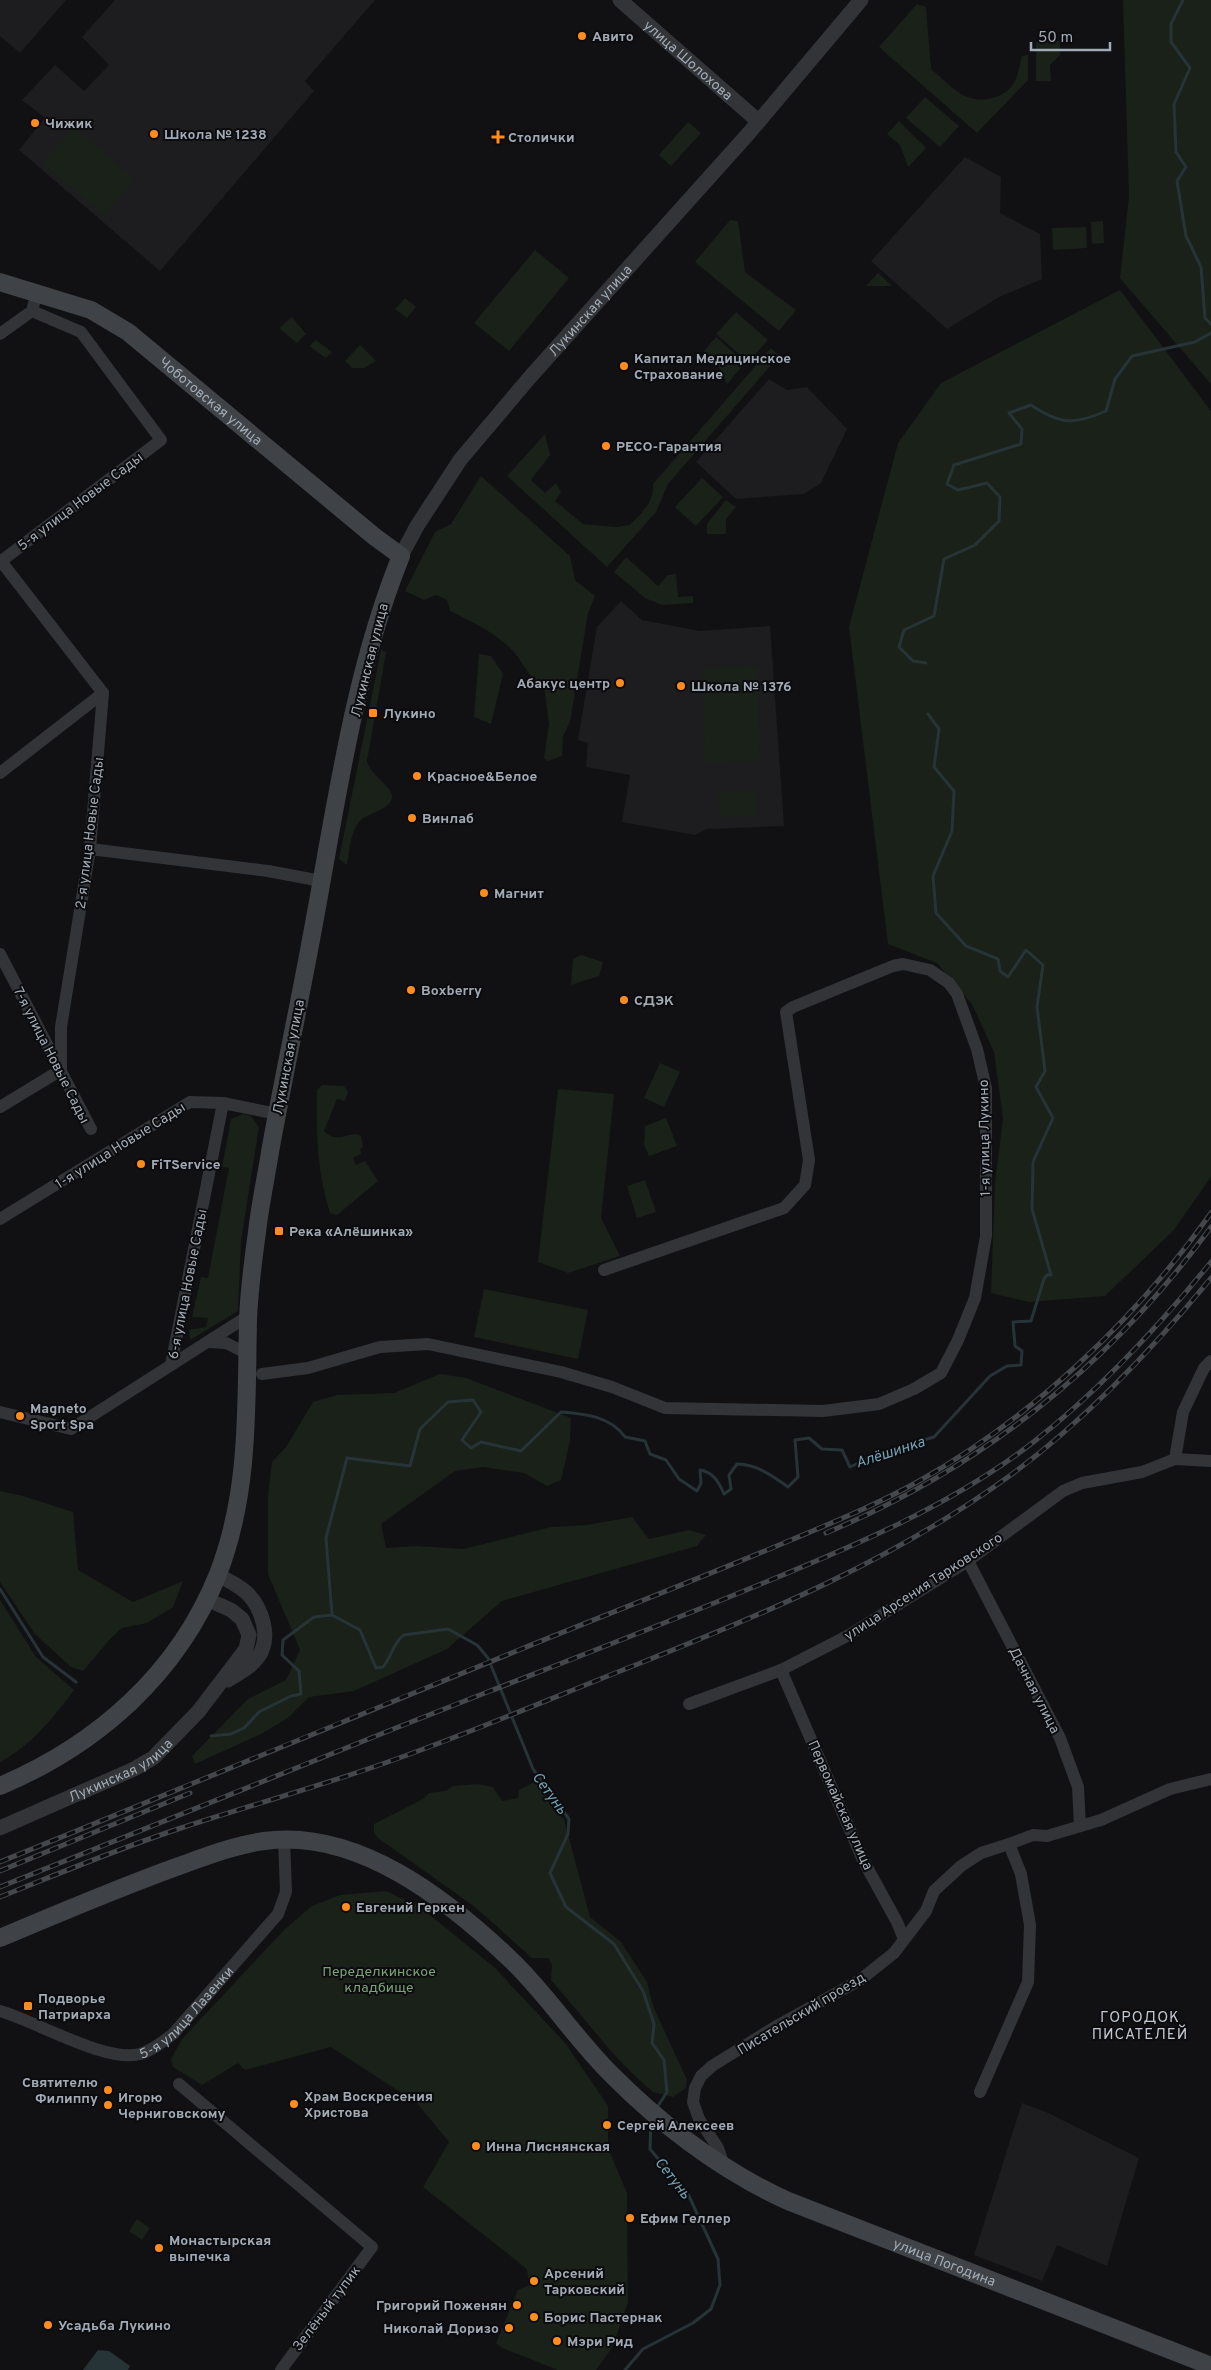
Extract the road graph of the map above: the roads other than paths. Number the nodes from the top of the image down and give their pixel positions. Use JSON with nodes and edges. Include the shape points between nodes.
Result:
{"nodes":[{"id":1,"x":620,"y":0,"type":"edge"},
{"id":2,"x":861,"y":0,"type":"edge"},
{"id":3,"x":758,"y":121,"type":"junction"},
{"id":4,"x":0,"y":282,"type":"edge"},
{"id":5,"x":37,"y":293,"type":"junction"},
{"id":6,"x":32,"y":311,"type":"junction"},
{"id":7,"x":0,"y":334,"type":"edge"},
{"id":8,"x":401,"y":556,"type":"junction"},
{"id":9,"x":0,"y":561,"type":"edge"},
{"id":10,"x":103,"y":694,"type":"junction"},
{"id":11,"x":0,"y":773,"type":"edge"},
{"id":12,"x":90,"y":849,"type":"junction"},
{"id":13,"x":322,"y":880,"type":"junction"},
{"id":14,"x":0,"y":954,"type":"edge"},
{"id":15,"x":61,"y":1070,"type":"junction"},
{"id":16,"x":222,"y":1103,"type":"junction"},
{"id":17,"x":0,"y":1107,"type":"edge"},
{"id":18,"x":277,"y":1114,"type":"junction"},
{"id":19,"x":91,"y":1129,"type":"dead end"},
{"id":20,"x":0,"y":1219,"type":"edge"},
{"id":21,"x":604,"y":1270,"type":"dead end"},
{"id":22,"x":248,"y":1316,"type":"junction"},
{"id":23,"x":209,"y":1342,"type":"junction"},
{"id":24,"x":248,"y":1354,"type":"junction"},
{"id":25,"x":1211,"y":1361,"type":"edge"},
{"id":26,"x":171,"y":1364,"type":"junction"},
{"id":27,"x":262,"y":1374,"type":"dead end"},
{"id":28,"x":0,"y":1412,"type":"edge"},
{"id":29,"x":1175,"y":1459,"type":"junction"},
{"id":30,"x":1211,"y":1461,"type":"edge"},
{"id":31,"x":968,"y":1561,"type":"junction"},
{"id":32,"x":218,"y":1575,"type":"junction"},
{"id":33,"x":206,"y":1599,"type":"junction"},
{"id":34,"x":782,"y":1670,"type":"junction"},
{"id":35,"x":221,"y":1685,"type":"junction"},
{"id":36,"x":689,"y":1704,"type":"dead end"},
{"id":37,"x":1211,"y":1778,"type":"edge"},
{"id":38,"x":0,"y":1786,"type":"edge"},
{"id":39,"x":1080,"y":1826,"type":"junction"},
{"id":40,"x":0,"y":1828,"type":"edge"},
{"id":41,"x":284,"y":1839,"type":"junction"},
{"id":42,"x":1009,"y":1844,"type":"junction"},
{"id":43,"x":0,"y":1938,"type":"edge"},
{"id":44,"x":904,"y":1939,"type":"junction"},
{"id":45,"x":0,"y":2011,"type":"edge"},
{"id":46,"x":179,"y":2084,"type":"dead end"},
{"id":47,"x":980,"y":2092,"type":"dead end"},
{"id":48,"x":724,"y":2166,"type":"junction"},
{"id":49,"x":1211,"y":2366,"type":"edge"},
{"id":50,"x":281,"y":2370,"type":"edge"}],
"edges":[{"from":1,"to":3,"type":"street","name":"улица Шолохова"},
{"from":2,"to":3,"type":"street","name":"Лукинская улица"},
{"from":3,"to":8,"type":"street","name":"Лукинская улица","via":[[460,460],[416,526]]},
{"from":4,"to":5,"type":"main road","name":"Чоботовская улица"},
{"from":5,"to":6,"type":"street"},
{"from":5,"to":8,"type":"main road","name":"Чоботовская улица","via":[[90,310],[128,332]]},
{"from":6,"to":7,"type":"street"},
{"from":6,"to":9,"type":"street","name":"5-я улица Новые Сады","via":[[81,332],[161,440]]},
{"from":8,"to":13,"type":"main road","name":"Лукинская улица","via":[[376,625]]},
{"from":9,"to":10,"type":"street"},
{"from":10,"to":11,"type":"street"},
{"from":10,"to":12,"type":"street","name":"2-я улица Новые Сады"},
{"from":12,"to":13,"type":"street"},
{"from":12,"to":15,"type":"street","name":"2-я улица Новые Сады","via":[[61,1027]]},
{"from":13,"to":18,"type":"main road","name":"Лукинская улица"},
{"from":14,"to":15,"type":"street","name":"7-я улица Новые Сады"},
{"from":15,"to":17,"type":"street"},
{"from":15,"to":19,"type":"street","name":"7-я улица Новые Сады"},
{"from":16,"to":18,"type":"street","name":"1-я улица Новые Сады"},
{"from":16,"to":20,"type":"street","name":"1-я улица Новые Сады","via":[[190,1102]]},
{"from":16,"to":26,"type":"street","name":"6-я улица Новые Сады"},
{"from":18,"to":22,"type":"main road","name":"Лукинская улица","via":[[257,1227]]},
{"from":21,"to":27,"type":"street","name":"1-я улица Лукино","via":[[784,1208],[805,1185],[810,1160],[786,1012],[903,964],[930,970],[949,983],[957,994],[977,1049],[986,1088],[986,1236],[975,1298],[958,1340],[941,1373],[914,1389],[879,1404],[822,1411],[665,1408],[612,1387],[561,1372],[428,1344],[380,1347],[308,1368]]},
{"from":22,"to":23,"type":"street"},
{"from":22,"to":24,"type":"main road","name":"Лукинская улица"},
{"from":23,"to":24,"type":"street","via":[[226,1343]]},
{"from":23,"to":26,"type":"street"},
{"from":24,"to":32,"type":"main road","name":"Лукинская улица","via":[[243,1473]]},
{"from":25,"to":29,"type":"street","via":[[1204,1368],[1182,1412]]},
{"from":26,"to":28,"type":"street","name":"6-я улица Новые Сады","via":[[70,1428]]},
{"from":29,"to":30,"type":"street","name":"улица Арсения Тарковского"},
{"from":29,"to":31,"type":"street","name":"улица Арсения Тарковского","via":[[1142,1472],[1082,1483],[1063,1491]]},
{"from":31,"to":34,"type":"street","name":"улица Арсения Тарковского","via":[[849,1635]]},
{"from":31,"to":39,"type":"street","name":"Дачная улица","via":[[1060,1738],[1078,1787]]},
{"from":32,"to":33,"type":"main road","name":"Лукинская улица"},
{"from":32,"to":35,"type":"street","name":"Лукинская улица","via":[[248,1595],[260,1613],[265,1637],[261,1652],[252,1664]]},
{"from":33,"to":35,"type":"street","name":"Лукинская улица","via":[[238,1614],[248,1628],[246,1649]]},
{"from":33,"to":38,"type":"main road","name":"Лукинская улица","via":[[182,1643],[137,1697],[79,1745],[52,1762]]},
{"from":34,"to":36,"type":"street","name":"улица Арсения Тарковского"},
{"from":34,"to":44,"type":"street","name":"Первомайская улица","via":[[863,1860]]},
{"from":35,"to":40,"type":"street","name":"Лукинская улица","via":[[153,1758],[123,1775]]},
{"from":37,"to":39,"type":"street","name":"Писательский проезд","via":[[1170,1789]]},
{"from":39,"to":42,"type":"street","name":"Писательский проезд","via":[[1047,1836],[1033,1835]]},
{"from":41,"to":43,"type":"main road","via":[[234,1847],[124,1886]]},
{"from":41,"to":45,"type":"street","name":"5-я улица Лазенки","via":[[286,1892],[278,1914],[173,2034],[158,2046],[138,2054],[104,2052]]},
{"from":41,"to":48,"type":"main road","name":"улица Погодина","via":[[324,1842],[346,1848],[374,1860],[454,1911],[512,1960],[595,2058],[627,2090],[686,2140]]},
{"from":42,"to":44,"type":"street","name":"Писательский проезд","via":[[981,1853],[961,1866],[934,1891],[926,1911]]},
{"from":42,"to":47,"type":"street","via":[[1021,1874],[1030,1925],[1028,1982]]},
{"from":44,"to":48,"type":"street","name":"Писательский проезд","via":[[894,1953],[860,1980],[775,2027],[701,2076],[693,2102]]},
{"from":46,"to":50,"type":"street","name":"Зелёный тупик","via":[[372,2247]]},
{"from":48,"to":49,"type":"main road","name":"улица Погодина","via":[[788,2201]]}]}
